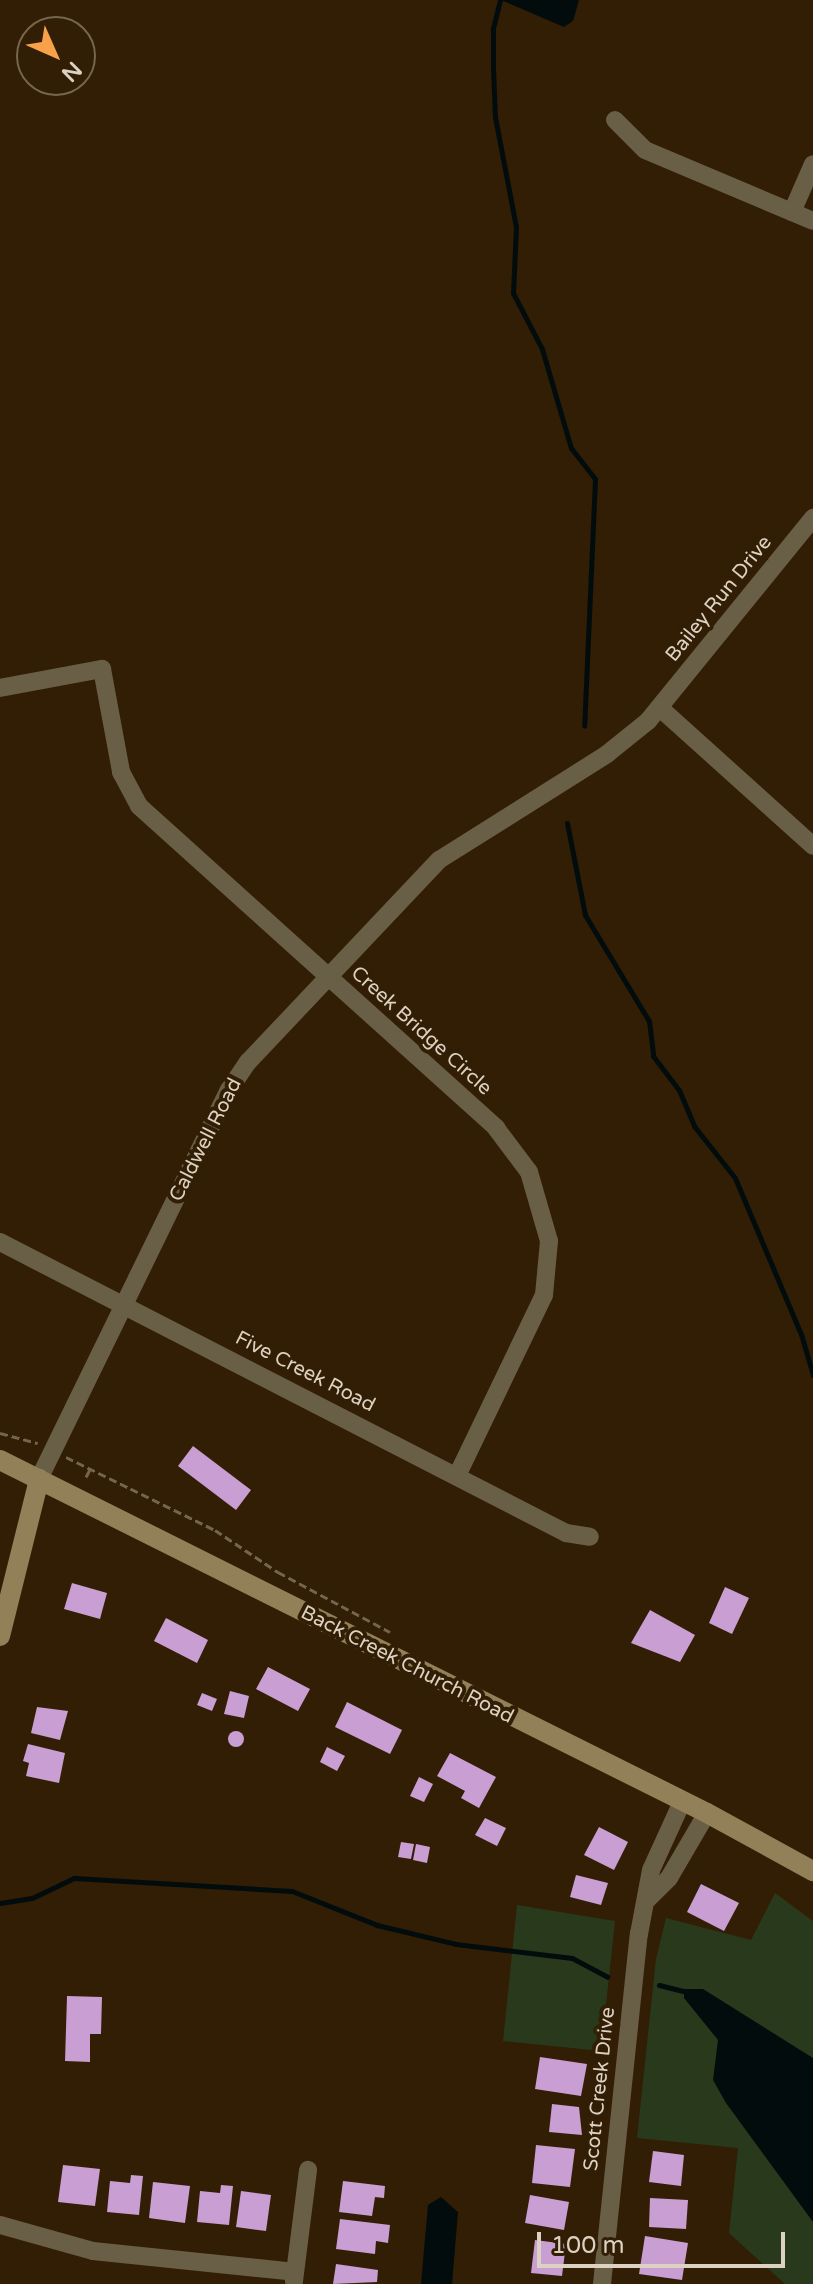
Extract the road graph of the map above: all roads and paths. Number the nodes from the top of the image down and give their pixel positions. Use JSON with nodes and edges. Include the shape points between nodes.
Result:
{"nodes":[{"id":1,"x":615,"y":120,"type":"dead end"},
{"id":2,"x":813,"y":164,"type":"edge"},
{"id":3,"x":792,"y":212,"type":"junction"},
{"id":4,"x":813,"y":221,"type":"edge"},
{"id":5,"x":813,"y":518,"type":"edge"},
{"id":6,"x":0,"y":688,"type":"edge"},
{"id":7,"x":660,"y":708,"type":"junction"},
{"id":8,"x":813,"y":846,"type":"edge"},
{"id":9,"x":327,"y":977,"type":"junction"},
{"id":10,"x":0,"y":1242,"type":"edge"},
{"id":11,"x":125,"y":1304,"type":"junction"},
{"id":12,"x":0,"y":1433,"type":"edge"},
{"id":13,"x":45,"y":1446,"type":"dead end"},
{"id":14,"x":0,"y":1460,"type":"edge"},
{"id":15,"x":72,"y":1460,"type":"dead end"},
{"id":16,"x":90,"y":1469,"type":"junction"},
{"id":17,"x":457,"y":1476,"type":"junction"},
{"id":18,"x":86,"y":1477,"type":"dead end"},
{"id":19,"x":39,"y":1479,"type":"junction"},
{"id":20,"x":590,"y":1537,"type":"dead end"},
{"id":21,"x":278,"y":1572,"type":"dead end"},
{"id":22,"x":0,"y":1636,"type":"edge"},
{"id":23,"x":682,"y":1802,"type":"junction"},
{"id":24,"x":707,"y":1813,"type":"junction"},
{"id":25,"x":813,"y":1871,"type":"edge"},
{"id":26,"x":648,"y":1899,"type":"junction"},
{"id":27,"x":308,"y":2170,"type":"dead end"},
{"id":28,"x":0,"y":2225,"type":"edge"},
{"id":29,"x":294,"y":2278,"type":"edge"},
{"id":30,"x":602,"y":2284,"type":"edge"}],
"edges":[{"from":1,"to":3,"type":"street","via":[[645,150]]},
{"from":2,"to":3,"type":"street"},
{"from":3,"to":4,"type":"street"},
{"from":5,"to":7,"type":"street","name":"Bailey Run Drive"},
{"from":6,"to":9,"type":"street","name":"Creek Bridge Circle","via":[[102,669],[121,772],[139,806]]},
{"from":7,"to":8,"type":"street"},
{"from":7,"to":9,"type":"street","name":"Caldwell Road","via":[[607,754],[439,860]]},
{"from":9,"to":11,"type":"street","name":"Caldwell Road","via":[[229,1090]]},
{"from":9,"to":17,"type":"street","name":"Creek Bridge Circle","via":[[496,1128],[520,1156],[543,1206],[549,1259],[539,1313]]},
{"from":10,"to":11,"type":"street","name":"Five Creek Road"},
{"from":11,"to":17,"type":"street","name":"Five Creek Road"},
{"from":11,"to":19,"type":"street","name":"Caldwell Road"},
{"from":12,"to":13,"type":"path"},
{"from":14,"to":19,"type":"street","name":"Back Creek Church Road"},
{"from":15,"to":16,"type":"path"},
{"from":16,"to":18,"type":"path"},
{"from":16,"to":21,"type":"path","via":[[215,1530]]},
{"from":17,"to":20,"type":"street","name":"Five Creek Road","via":[[566,1533]]},
{"from":19,"to":22,"type":"street","name":"Caldwell Road"},
{"from":19,"to":23,"type":"street","name":"Back Creek Church Road"},
{"from":23,"to":24,"type":"street","name":"Back Creek Church Road"},
{"from":23,"to":26,"type":"street","name":"Scott Creek Drive","via":[[651,1870]]},
{"from":24,"to":25,"type":"street","name":"Back Creek Church Road"},
{"from":24,"to":26,"type":"street","via":[[669,1878]]},
{"from":26,"to":30,"type":"street","name":"Scott Creek Drive","via":[[632,1988]]},
{"from":27,"to":29,"type":"street"},
{"from":28,"to":29,"type":"street","via":[[93,2251]]}]}
